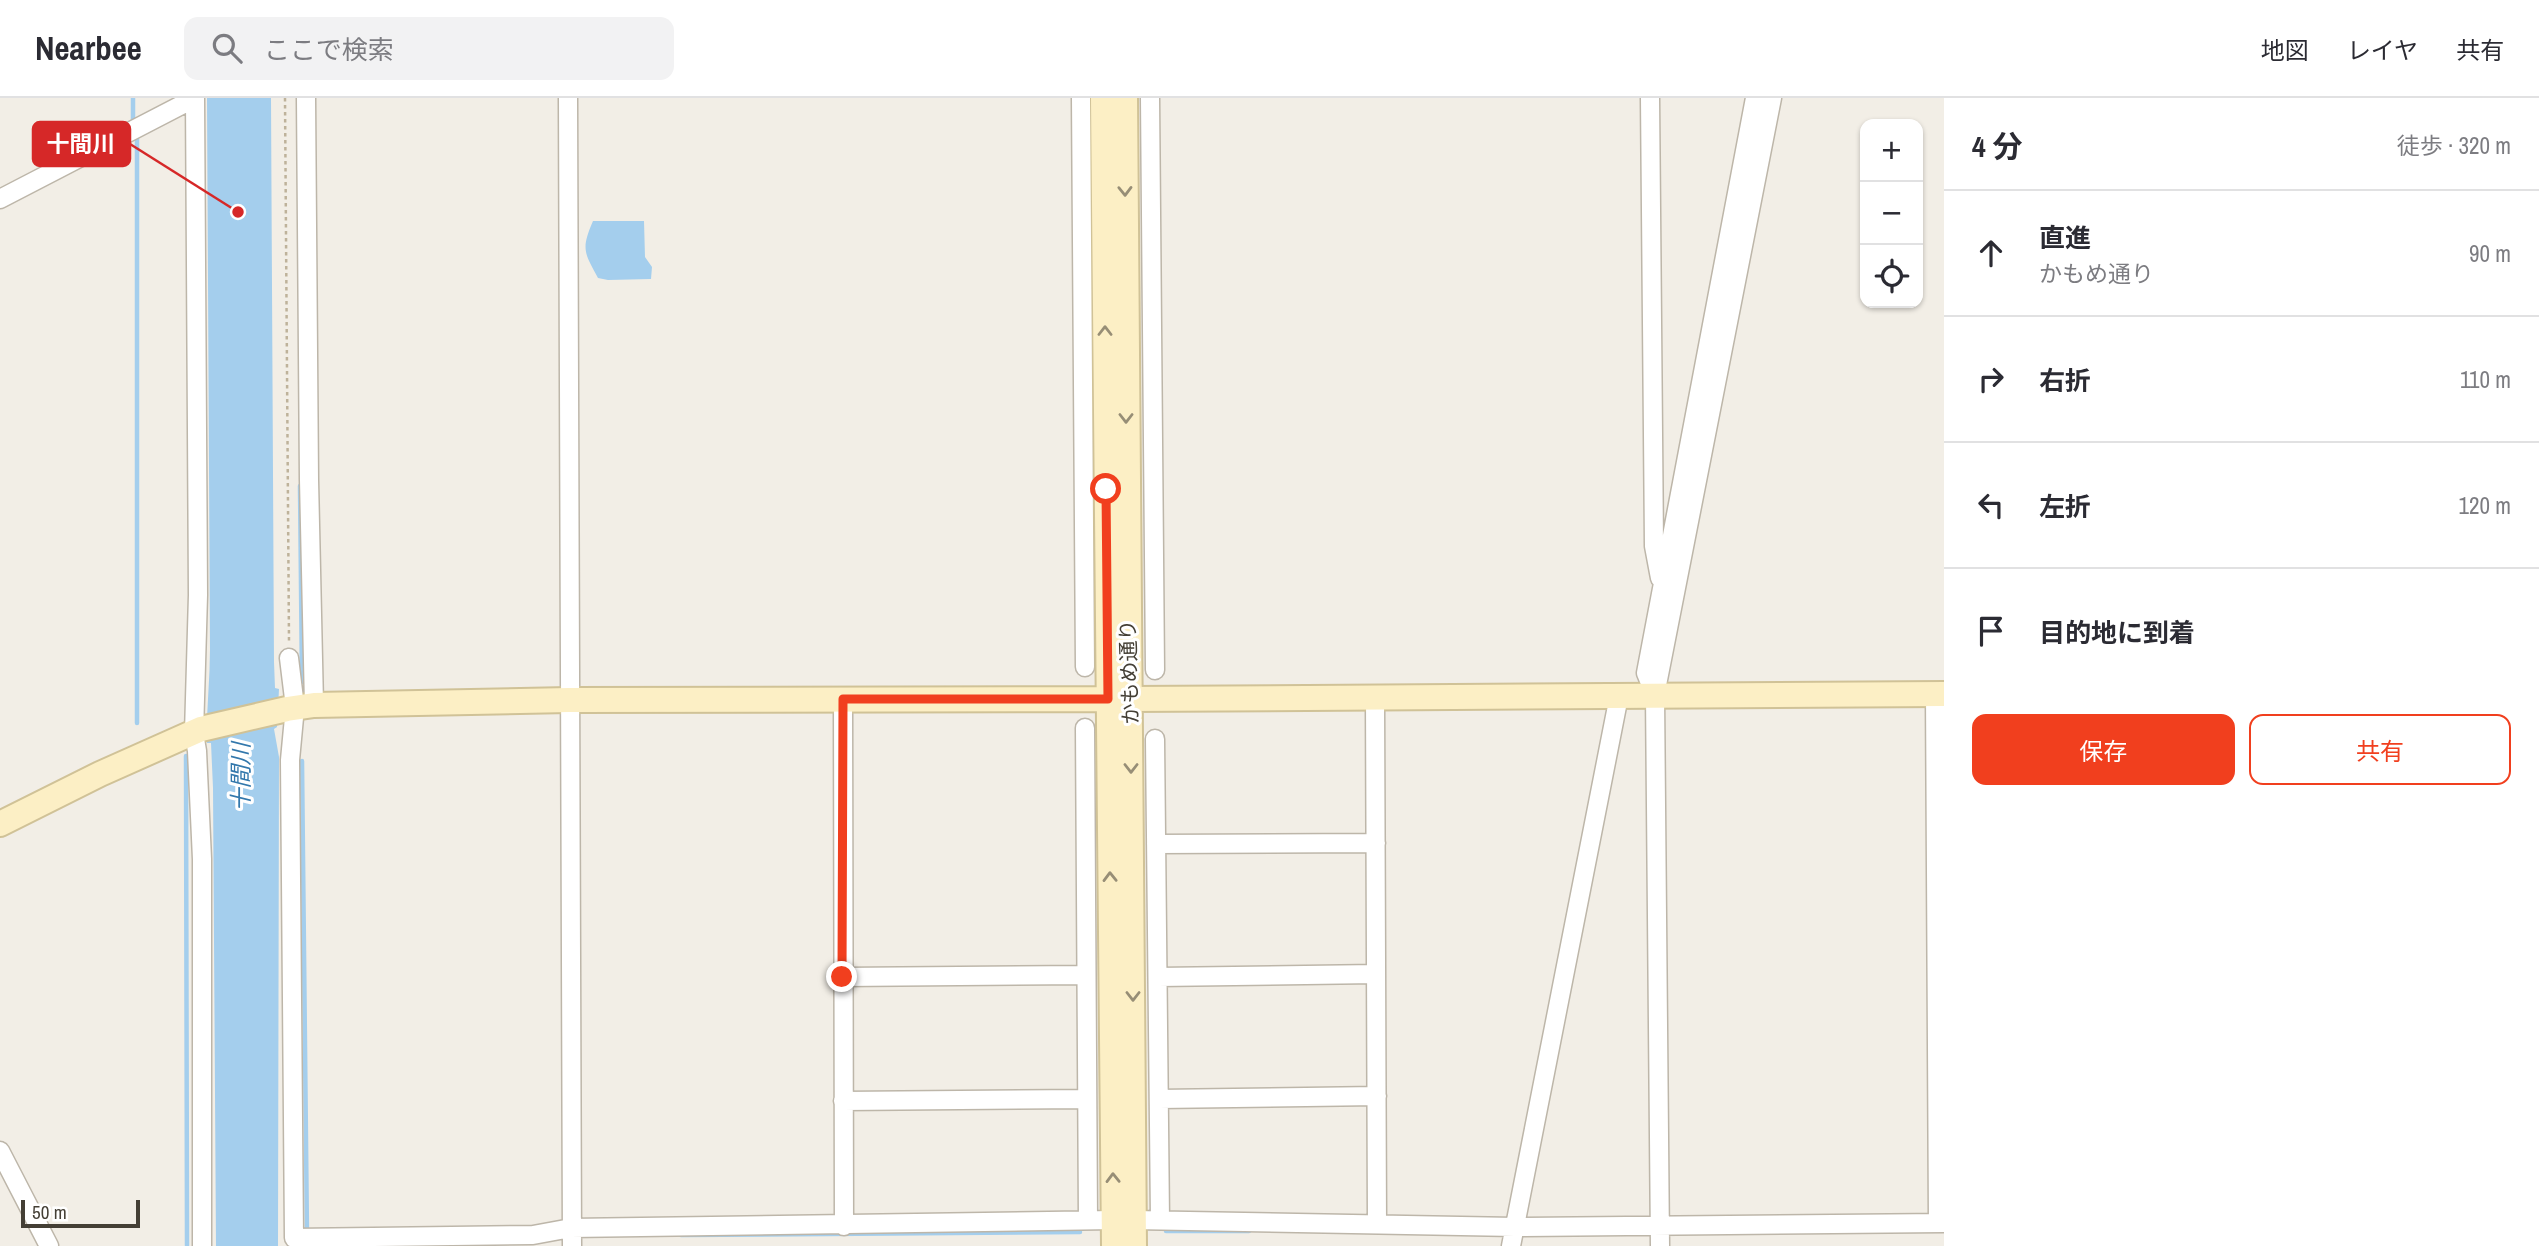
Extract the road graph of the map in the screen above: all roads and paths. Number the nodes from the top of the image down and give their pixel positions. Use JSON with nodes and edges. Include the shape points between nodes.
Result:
{"nodes":[{"id":1,"x":195,"y":98,"type":"edge"},
{"id":2,"x":285,"y":98,"type":"edge"},
{"id":3,"x":306,"y":98,"type":"edge"},
{"id":4,"x":568,"y":98,"type":"edge"},
{"id":5,"x":1081,"y":98,"type":"edge"},
{"id":6,"x":1103,"y":98,"type":"edge"},
{"id":7,"x":1125,"y":98,"type":"edge"},
{"id":8,"x":1150,"y":98,"type":"edge"},
{"id":9,"x":1650,"y":98,"type":"edge"},
{"id":10,"x":1755,"y":98,"type":"edge"},
{"id":11,"x":1772,"y":98,"type":"edge"},
{"id":12,"x":1103,"y":143,"type":"junction"},
{"id":13,"x":1151,"y":143,"type":"junction"},
{"id":14,"x":0,"y":199,"type":"edge"},
{"id":15,"x":1663,"y":589,"type":"junction"},
{"id":16,"x":289,"y":658,"type":"joint"},
{"id":17,"x":1085,"y":667,"type":"dead end"},
{"id":18,"x":1155,"y":670,"type":"dead end"},
{"id":19,"x":1940,"y":694,"type":"edge"},
{"id":20,"x":1655,"y":695,"type":"junction"},
{"id":21,"x":1619,"y":696,"type":"junction"},
{"id":22,"x":1375,"y":698,"type":"junction"},
{"id":23,"x":843,"y":699,"type":"junction"},
{"id":24,"x":1119,"y":699,"type":"junction"},
{"id":25,"x":569,"y":700,"type":"junction"},
{"id":26,"x":298,"y":707,"type":"junction"},
{"id":27,"x":1085,"y":728,"type":"dead end"},
{"id":28,"x":198,"y":731,"type":"junction"},
{"id":29,"x":1155,"y":739,"type":"dead end"},
{"id":30,"x":0,"y":824,"type":"edge"},
{"id":31,"x":1376,"y":843,"type":"junction"},
{"id":32,"x":1156,"y":844,"type":"junction"},
{"id":33,"x":1110,"y":914,"type":"junction"},
{"id":34,"x":1157,"y":915,"type":"junction"},
{"id":35,"x":1376,"y":974,"type":"junction"},
{"id":36,"x":1086,"y":975,"type":"junction"},
{"id":37,"x":842,"y":977,"type":"junction"},
{"id":38,"x":1158,"y":977,"type":"junction"},
{"id":39,"x":1377,"y":1096,"type":"junction"},
{"id":40,"x":1087,"y":1099,"type":"junction"},
{"id":41,"x":1159,"y":1099,"type":"junction"},
{"id":42,"x":843,"y":1101,"type":"junction"},
{"id":43,"x":0,"y":1151,"type":"edge"},
{"id":44,"x":1088,"y":1220,"type":"junction"},
{"id":45,"x":1124,"y":1220,"type":"junction"},
{"id":46,"x":1160,"y":1220,"type":"junction"},
{"id":47,"x":1941,"y":1223,"type":"edge"},
{"id":48,"x":1377,"y":1224,"type":"junction"},
{"id":49,"x":844,"y":1226,"type":"junction"},
{"id":50,"x":1515,"y":1227,"type":"junction"},
{"id":51,"x":1660,"y":1235,"type":"edge"},
{"id":52,"x":572,"y":1237,"type":"edge"},
{"id":53,"x":49,"y":1246,"type":"edge"},
{"id":54,"x":202,"y":1246,"type":"edge"},
{"id":55,"x":1114,"y":1246,"type":"edge"},
{"id":56,"x":1133,"y":1246,"type":"edge"},
{"id":57,"x":1511,"y":1246,"type":"edge"}],
"edges":[{"from":1,"to":14,"type":"street"},
{"from":1,"to":28,"type":"street"},
{"from":2,"to":16,"type":"path"},
{"from":3,"to":26,"type":"street","via":[[309,467]]},
{"from":4,"to":25,"type":"street"},
{"from":5,"to":12,"type":"street"},
{"from":6,"to":12,"type":"street","name":"かもめ通り"},
{"from":7,"to":12,"type":"street","name":"かもめ通り"},
{"from":8,"to":13,"type":"street"},
{"from":9,"to":15,"type":"street","via":[[1654,546]]},
{"from":10,"to":15,"type":"street"},
{"from":11,"to":20,"type":"street"},
{"from":12,"to":13,"type":"street"},
{"from":12,"to":17,"type":"street"},
{"from":12,"to":24,"type":"street","name":"かもめ通り"},
{"from":13,"to":18,"type":"street"},
{"from":15,"to":20,"type":"street","via":[[1646,673]]},
{"from":16,"to":26,"type":"street"},
{"from":19,"to":20,"type":"street"},
{"from":19,"to":47,"type":"street"},
{"from":20,"to":21,"type":"street"},
{"from":20,"to":51,"type":"street"},
{"from":21,"to":22,"type":"street"},
{"from":21,"to":50,"type":"street"},
{"from":22,"to":24,"type":"street"},
{"from":22,"to":31,"type":"street"},
{"from":23,"to":24,"type":"street"},
{"from":23,"to":25,"type":"street"},
{"from":23,"to":37,"type":"street"},
{"from":24,"to":33,"type":"street","name":"かもめ通り"},
{"from":25,"to":26,"type":"street"},
{"from":25,"to":52,"type":"street"},
{"from":26,"to":28,"type":"street"},
{"from":26,"to":52,"type":"street","via":[[290,760],[294,1238]]},
{"from":27,"to":33,"type":"street"},
{"from":28,"to":30,"type":"street"},
{"from":28,"to":54,"type":"street"},
{"from":29,"to":32,"type":"street"},
{"from":31,"to":32,"type":"street"},
{"from":31,"to":35,"type":"street"},
{"from":32,"to":34,"type":"street"},
{"from":33,"to":34,"type":"street"},
{"from":33,"to":36,"type":"street"},
{"from":33,"to":45,"type":"street","name":"かもめ通り"},
{"from":34,"to":38,"type":"street"},
{"from":35,"to":38,"type":"street"},
{"from":35,"to":39,"type":"street"},
{"from":36,"to":37,"type":"street"},
{"from":36,"to":40,"type":"street"},
{"from":37,"to":42,"type":"street"},
{"from":38,"to":41,"type":"street"},
{"from":39,"to":41,"type":"street"},
{"from":39,"to":48,"type":"street"},
{"from":40,"to":42,"type":"street"},
{"from":40,"to":44,"type":"street"},
{"from":41,"to":46,"type":"street"},
{"from":42,"to":49,"type":"street"},
{"from":43,"to":53,"type":"street"},
{"from":44,"to":45,"type":"street"},
{"from":44,"to":49,"type":"street"},
{"from":45,"to":46,"type":"street"},
{"from":45,"to":55,"type":"street","name":"かもめ通り"},
{"from":45,"to":56,"type":"street","name":"かもめ通り"},
{"from":46,"to":48,"type":"street"},
{"from":47,"to":51,"type":"street"},
{"from":48,"to":50,"type":"street"},
{"from":49,"to":52,"type":"street"},
{"from":50,"to":51,"type":"street"},
{"from":50,"to":57,"type":"street"}]}
